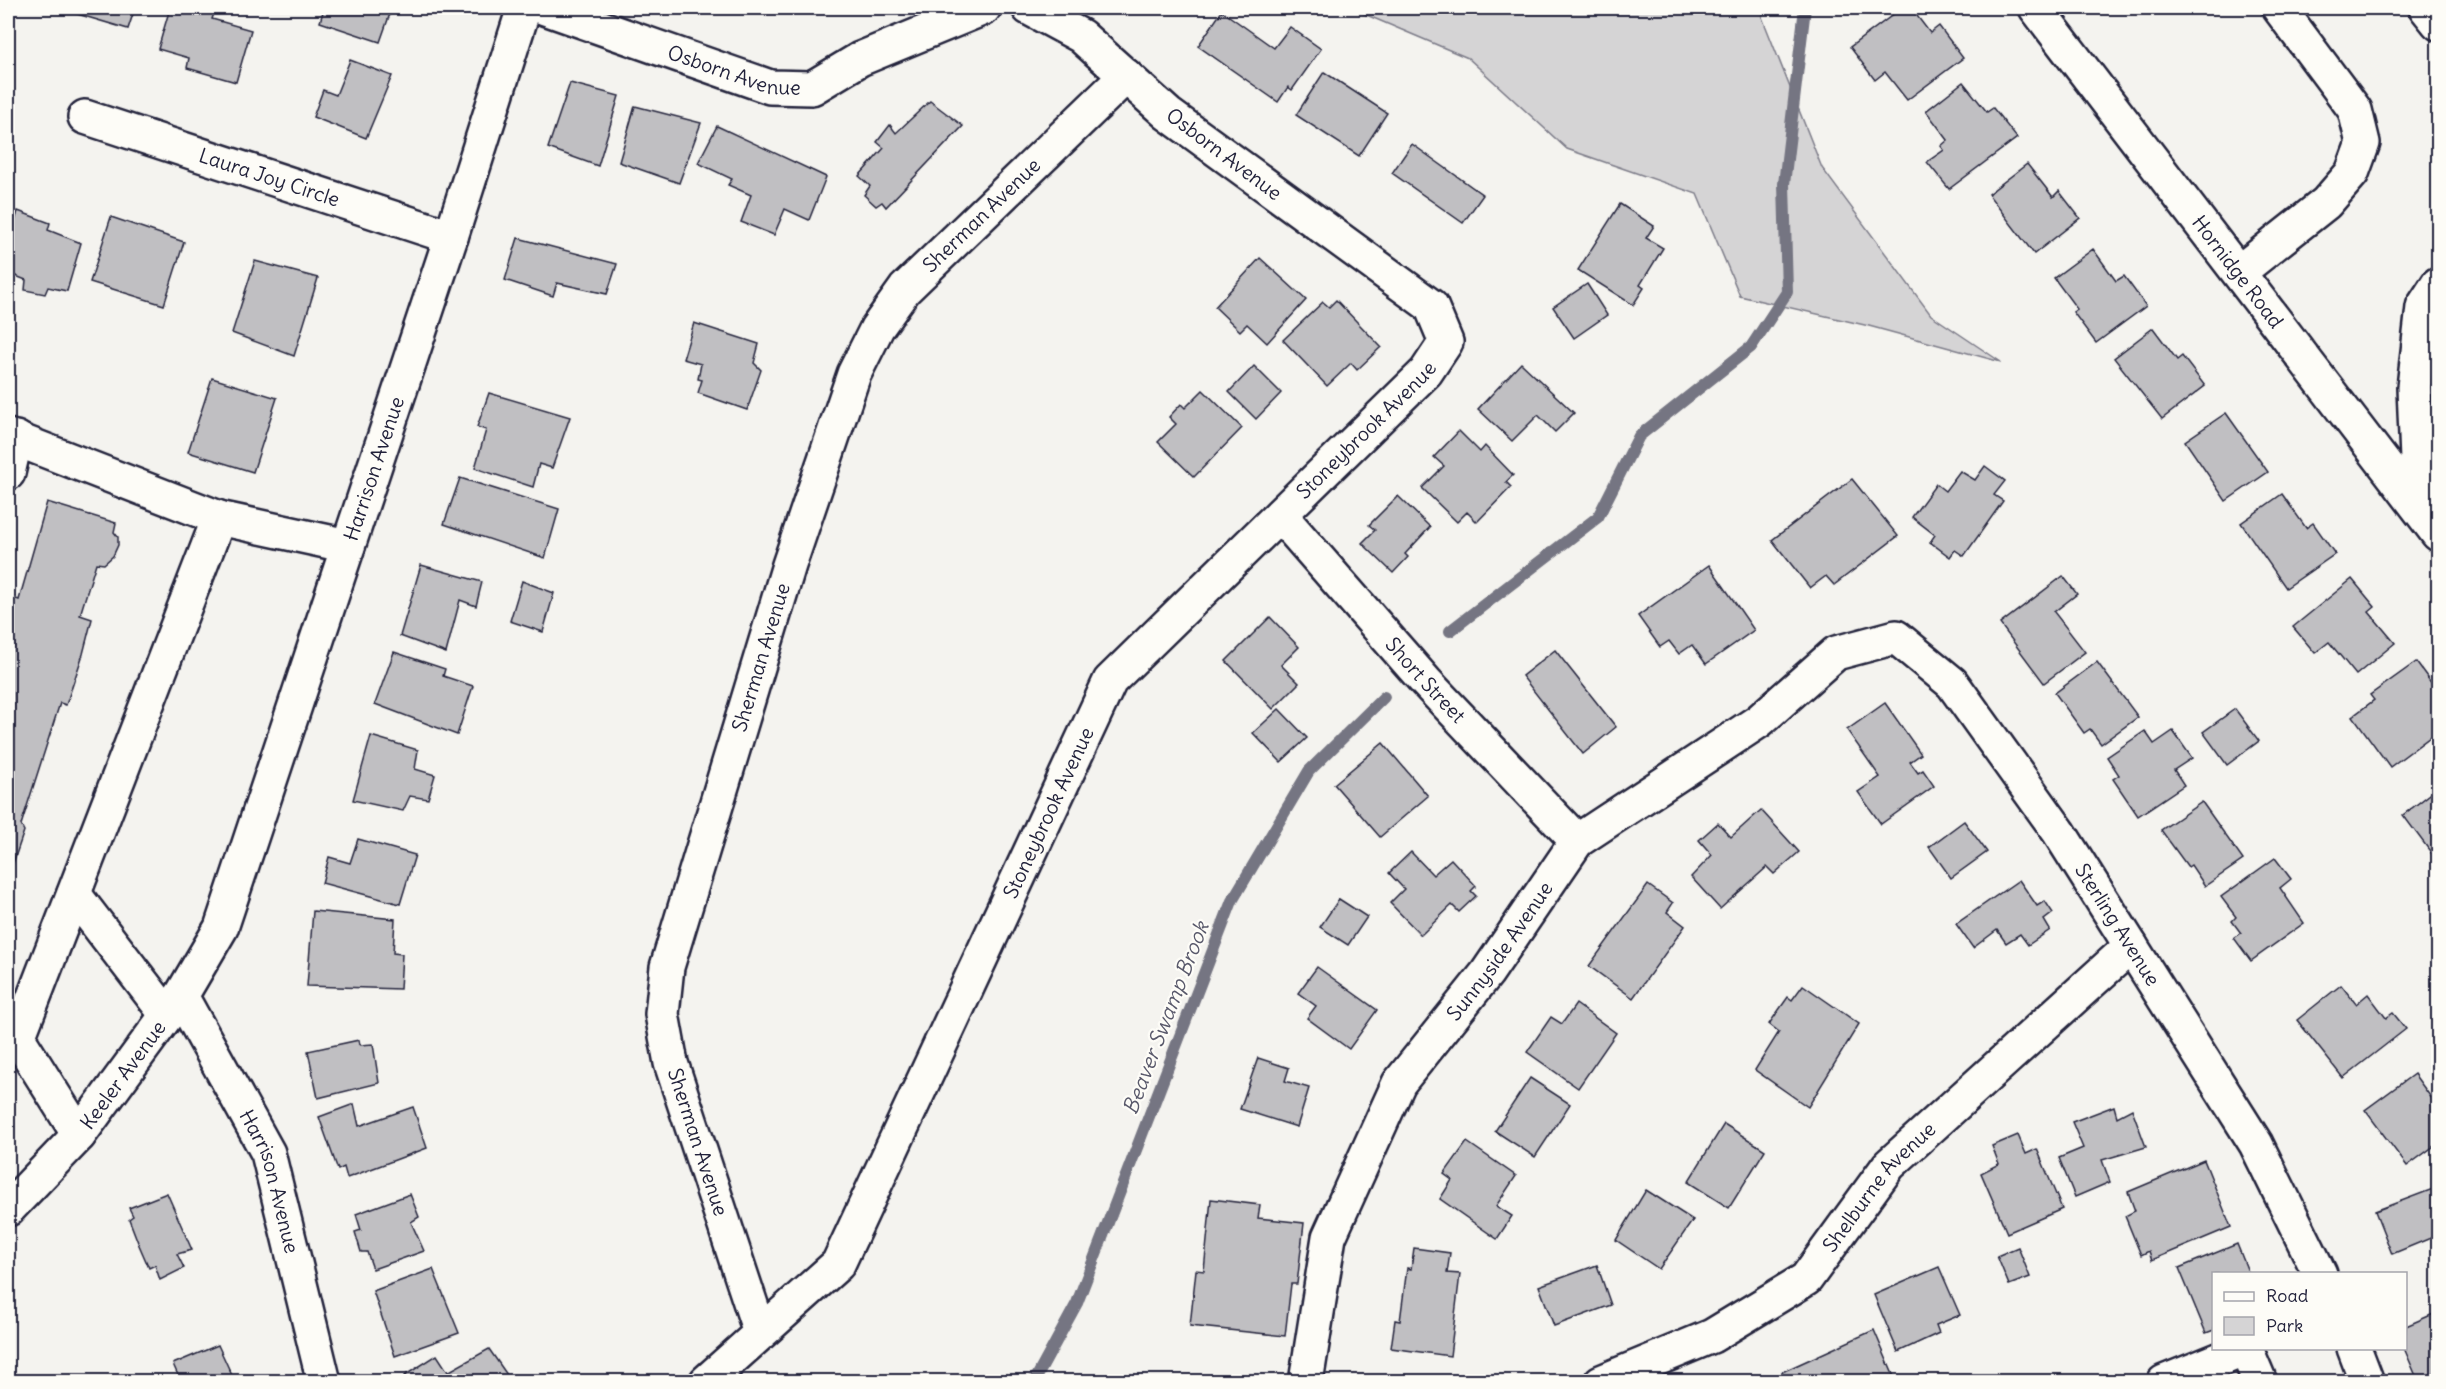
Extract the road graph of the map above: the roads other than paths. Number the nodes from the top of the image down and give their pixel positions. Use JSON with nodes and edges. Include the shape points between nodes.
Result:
{"nodes":[{"id":1,"x":524,"y":8,"type":"edge"},
{"id":2,"x":545,"y":8,"type":"edge"},
{"id":3,"x":984,"y":8,"type":"edge"},
{"id":4,"x":1029,"y":8,"type":"edge"},
{"id":5,"x":2036,"y":8,"type":"edge"},
{"id":6,"x":2279,"y":8,"type":"edge"},
{"id":7,"x":2426,"y":8,"type":"edge"},
{"id":8,"x":2439,"y":23,"type":"edge"},
{"id":9,"x":1126,"y":76,"type":"junction"},
{"id":10,"x":85,"y":117,"type":"dead end"},
{"id":11,"x":451,"y":237,"type":"junction"},
{"id":12,"x":2239,"y":272,"type":"junction"},
{"id":13,"x":2439,"y":284,"type":"edge"},
{"id":14,"x":1421,"y":299,"type":"joint"},
{"id":15,"x":12,"y":437,"type":"edge"},
{"id":16,"x":8,"y":472,"type":"edge"},
{"id":17,"x":2419,"y":508,"type":"junction"},
{"id":18,"x":1280,"y":515,"type":"junction"},
{"id":19,"x":219,"y":518,"type":"junction"},
{"id":20,"x":2439,"y":534,"type":"edge"},
{"id":21,"x":348,"y":546,"type":"junction"},
{"id":22,"x":1861,"y":646,"type":"joint"},
{"id":23,"x":1577,"y":840,"type":"junction"},
{"id":24,"x":74,"y":894,"type":"junction"},
{"id":25,"x":220,"y":928,"type":"joint"},
{"id":26,"x":2131,"y":946,"type":"junction"},
{"id":27,"x":174,"y":1005,"type":"junction"},
{"id":28,"x":79,"y":1135,"type":"junction"},
{"id":29,"x":8,"y":1209,"type":"edge"},
{"id":30,"x":2319,"y":1272,"type":"edge"},
{"id":31,"x":760,"y":1332,"type":"junction"},
{"id":32,"x":2244,"y":1350,"type":"edge"},
{"id":33,"x":2247,"y":1350,"type":"edge"},
{"id":34,"x":2355,"y":1350,"type":"edge"},
{"id":35,"x":324,"y":1382,"type":"edge"},
{"id":36,"x":706,"y":1382,"type":"edge"},
{"id":37,"x":1306,"y":1382,"type":"edge"},
{"id":38,"x":1601,"y":1382,"type":"edge"},
{"id":39,"x":2164,"y":1382,"type":"edge"},
{"id":40,"x":2260,"y":1382,"type":"edge"},
{"id":41,"x":2367,"y":1382,"type":"edge"}],
"edges":[{"from":1,"to":11,"type":"street","name":"Harrison Avenue"},
{"from":2,"to":3,"type":"street","name":"Osborn Avenue","via":[[770,87],[812,88],[860,59]]},
{"from":4,"to":9,"type":"street","name":"Osborn Avenue","via":[[1081,36]]},
{"from":5,"to":12,"type":"street","name":"Hornidge Road"},
{"from":6,"to":12,"type":"street","via":[[2355,110],[2363,143],[2352,173],[2326,203]]},
{"from":7,"to":8,"type":"street"},
{"from":9,"to":14,"type":"street","name":"Osborn Avenue","via":[[1168,114]]},
{"from":9,"to":31,"type":"street","name":"Sherman Avenue","via":[[905,289],[877,328],[854,374],[789,565],[667,967],[662,1014],[671,1063]]},
{"from":10,"to":11,"type":"street","name":"Laura Joy Circle"},
{"from":11,"to":21,"type":"street","name":"Harrison Avenue"},
{"from":12,"to":17,"type":"street","name":"Hornidge Road"},
{"from":13,"to":17,"type":"street","via":[[2423,307],[2414,387]]},
{"from":14,"to":18,"type":"street","name":"Stoneybrook Avenue","via":[[1431,306],[1446,342],[1426,372]]},
{"from":15,"to":16,"type":"street"},
{"from":15,"to":19,"type":"street"},
{"from":17,"to":20,"type":"street","name":"Hornidge Road"},
{"from":18,"to":23,"type":"street","name":"Short Street","via":[[1426,682]]},
{"from":18,"to":31,"type":"street","name":"Stoneybrook Avenue","via":[[1110,681],[838,1264]]},
{"from":19,"to":21,"type":"street"},
{"from":19,"to":24,"type":"street"},
{"from":21,"to":25,"type":"street","name":"Harrison Avenue"},
{"from":22,"to":23,"type":"street","name":"Sunnyside Avenue","via":[[1836,653],[1759,721]]},
{"from":22,"to":26,"type":"street","name":"Sterling Avenue","via":[[1896,637],[1952,683],[2059,832]]},
{"from":23,"to":37,"type":"street","name":"Sunnyside Avenue","via":[[1487,973],[1400,1083],[1329,1238]]},
{"from":24,"to":27,"type":"street","name":"Harrison Avenue"},
{"from":24,"to":28,"type":"street","via":[[18,1038]]},
{"from":25,"to":27,"type":"street","name":"Keeler Avenue"},
{"from":26,"to":30,"type":"street","name":"Sterling Avenue","via":[[2256,1144]]},
{"from":26,"to":38,"type":"street","name":"Shelburne Avenue","via":[[1889,1165],[1806,1279],[1712,1336]]},
{"from":27,"to":28,"type":"street","name":"Keeler Avenue"},
{"from":27,"to":35,"type":"street","name":"Harrison Avenue","via":[[268,1153]]},
{"from":28,"to":29,"type":"street","name":"Keeler Avenue"},
{"from":31,"to":36,"type":"street","name":"Stoneybrook Avenue"},
{"from":32,"to":39,"type":"street"},
{"from":33,"to":40,"type":"street"},
{"from":34,"to":41,"type":"street"}]}
